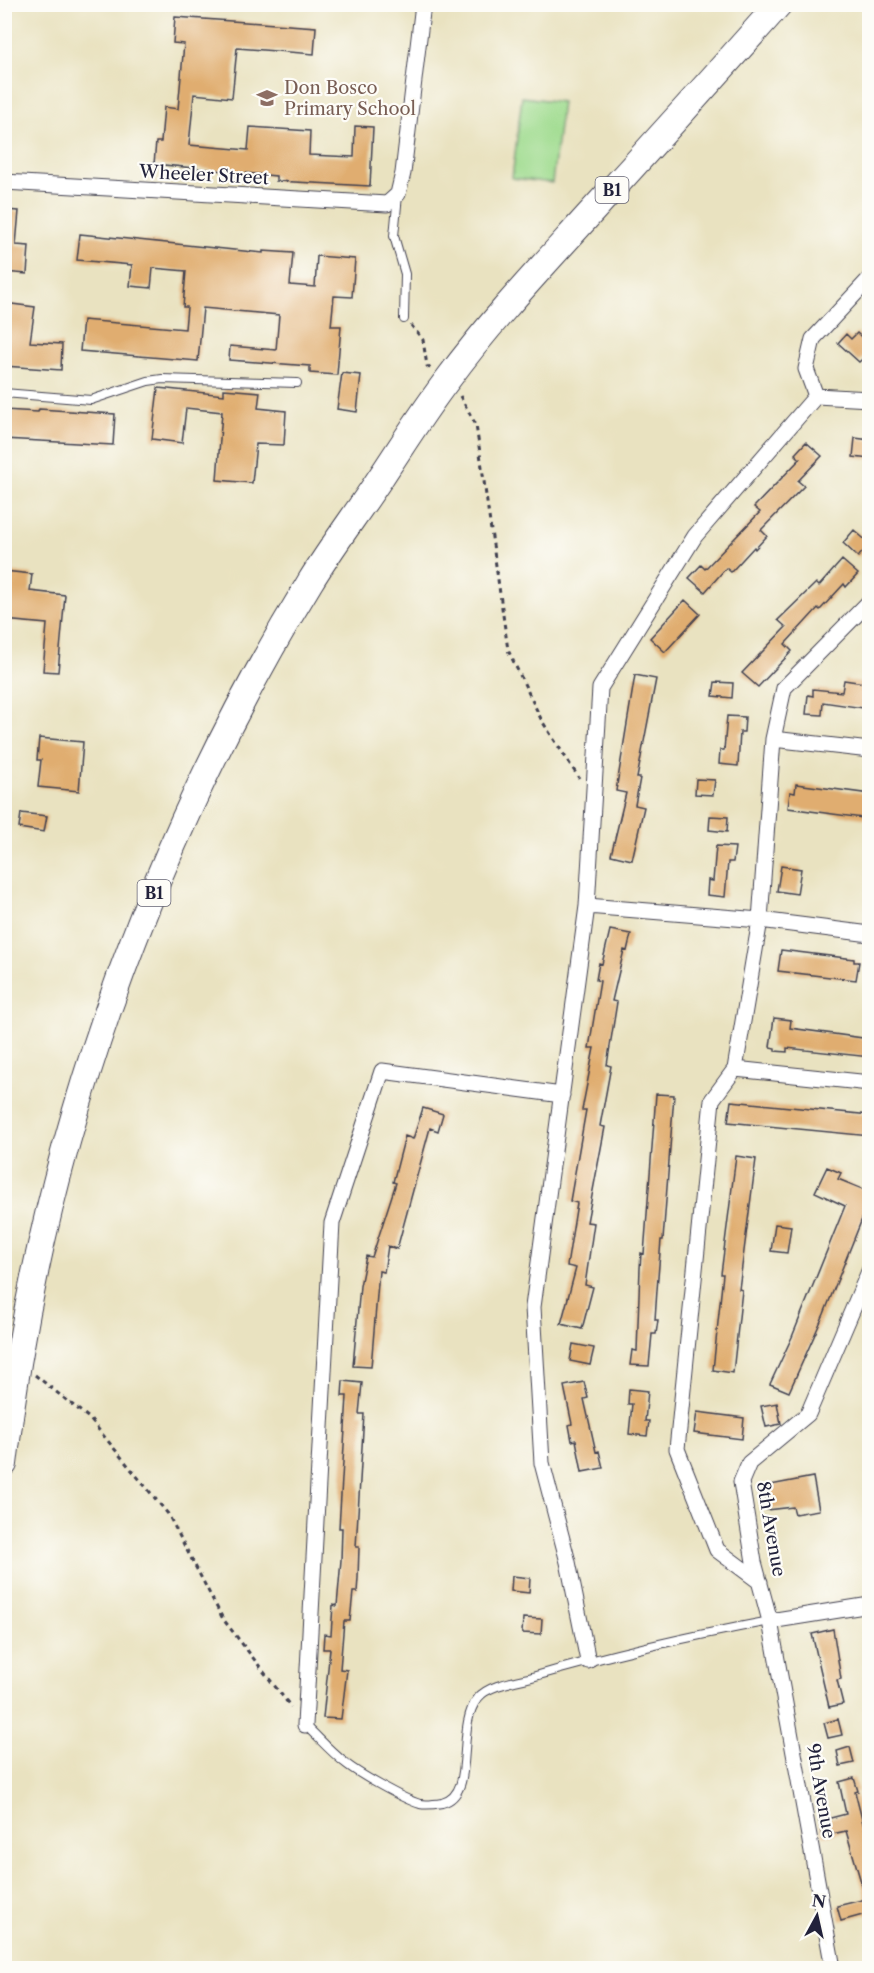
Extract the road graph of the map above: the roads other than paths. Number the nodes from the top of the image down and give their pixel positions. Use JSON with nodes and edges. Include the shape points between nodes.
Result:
{"nodes":[{"id":1,"x":423,"y":4,"type":"edge"},
{"id":2,"x":779,"y":4,"type":"edge"},
{"id":3,"x":4,"y":182,"type":"edge"},
{"id":4,"x":398,"y":194,"type":"junction"},
{"id":5,"x":870,"y":278,"type":"edge"},
{"id":6,"x":404,"y":319,"type":"road end"},
{"id":7,"x":297,"y":383,"type":"dead end"},
{"id":8,"x":4,"y":393,"type":"edge"},
{"id":9,"x":816,"y":396,"type":"junction"},
{"id":10,"x":870,"y":399,"type":"edge"},
{"id":11,"x":870,"y":601,"type":"edge"},
{"id":12,"x":772,"y":739,"type":"junction"},
{"id":13,"x":870,"y":750,"type":"edge"},
{"id":14,"x":587,"y":906,"type":"junction"},
{"id":15,"x":760,"y":920,"type":"junction"},
{"id":16,"x":870,"y":934,"type":"edge"},
{"id":17,"x":735,"y":1069,"type":"junction"},
{"id":18,"x":870,"y":1083,"type":"edge"},
{"id":19,"x":562,"y":1095,"type":"junction"},
{"id":20,"x":870,"y":1269,"type":"edge"},
{"id":21,"x":4,"y":1464,"type":"edge"},
{"id":22,"x":760,"y":1582,"type":"junction"},
{"id":23,"x":870,"y":1605,"type":"edge"},
{"id":24,"x":770,"y":1621,"type":"junction"},
{"id":25,"x":588,"y":1661,"type":"junction"},
{"id":26,"x":305,"y":1725,"type":"joint"},
{"id":27,"x":833,"y":1968,"type":"edge"}],
"edges":[{"from":1,"to":4,"type":"street"},
{"from":2,"to":21,"type":"highway","number":"B1","via":[[447,379],[312,578],[277,638],[165,868],[125,963],[83,1083],[44,1230]]},
{"from":3,"to":4,"type":"street","name":"Wheeler Street","via":[[374,204],[387,204]]},
{"from":4,"to":6,"type":"lane","via":[[394,236],[405,274]]},
{"from":5,"to":9,"type":"street","via":[[813,339],[806,369]]},
{"from":7,"to":8,"type":"lane","via":[[162,379],[91,400]]},
{"from":9,"to":10,"type":"street"},
{"from":9,"to":14,"type":"street","via":[[695,536],[600,688]]},
{"from":11,"to":12,"type":"street","via":[[784,688]]},
{"from":12,"to":13,"type":"street"},
{"from":12,"to":15,"type":"street"},
{"from":14,"to":15,"type":"street"},
{"from":14,"to":19,"type":"street"},
{"from":15,"to":16,"type":"street"},
{"from":15,"to":17,"type":"street"},
{"from":17,"to":18,"type":"street"},
{"from":17,"to":22,"type":"street","via":[[712,1100],[677,1449],[717,1550]]},
{"from":19,"to":25,"type":"street","via":[[533,1307],[542,1463]]},
{"from":19,"to":26,"type":"street","via":[[382,1071],[332,1223]]},
{"from":20,"to":22,"type":"street","name":"8th Avenue","via":[[808,1414],[743,1472],[741,1482]]},
{"from":22,"to":24,"type":"street","name":"8th Avenue"},
{"from":23,"to":24,"type":"street"},
{"from":24,"to":25,"type":"lane","via":[[673,1639]]},
{"from":24,"to":27,"type":"street","name":"9th Avenue"},
{"from":25,"to":26,"type":"lane","via":[[494,1688],[478,1697],[465,1724],[465,1774],[459,1791],[444,1802],[420,1804],[388,1788],[345,1764]]}]}
